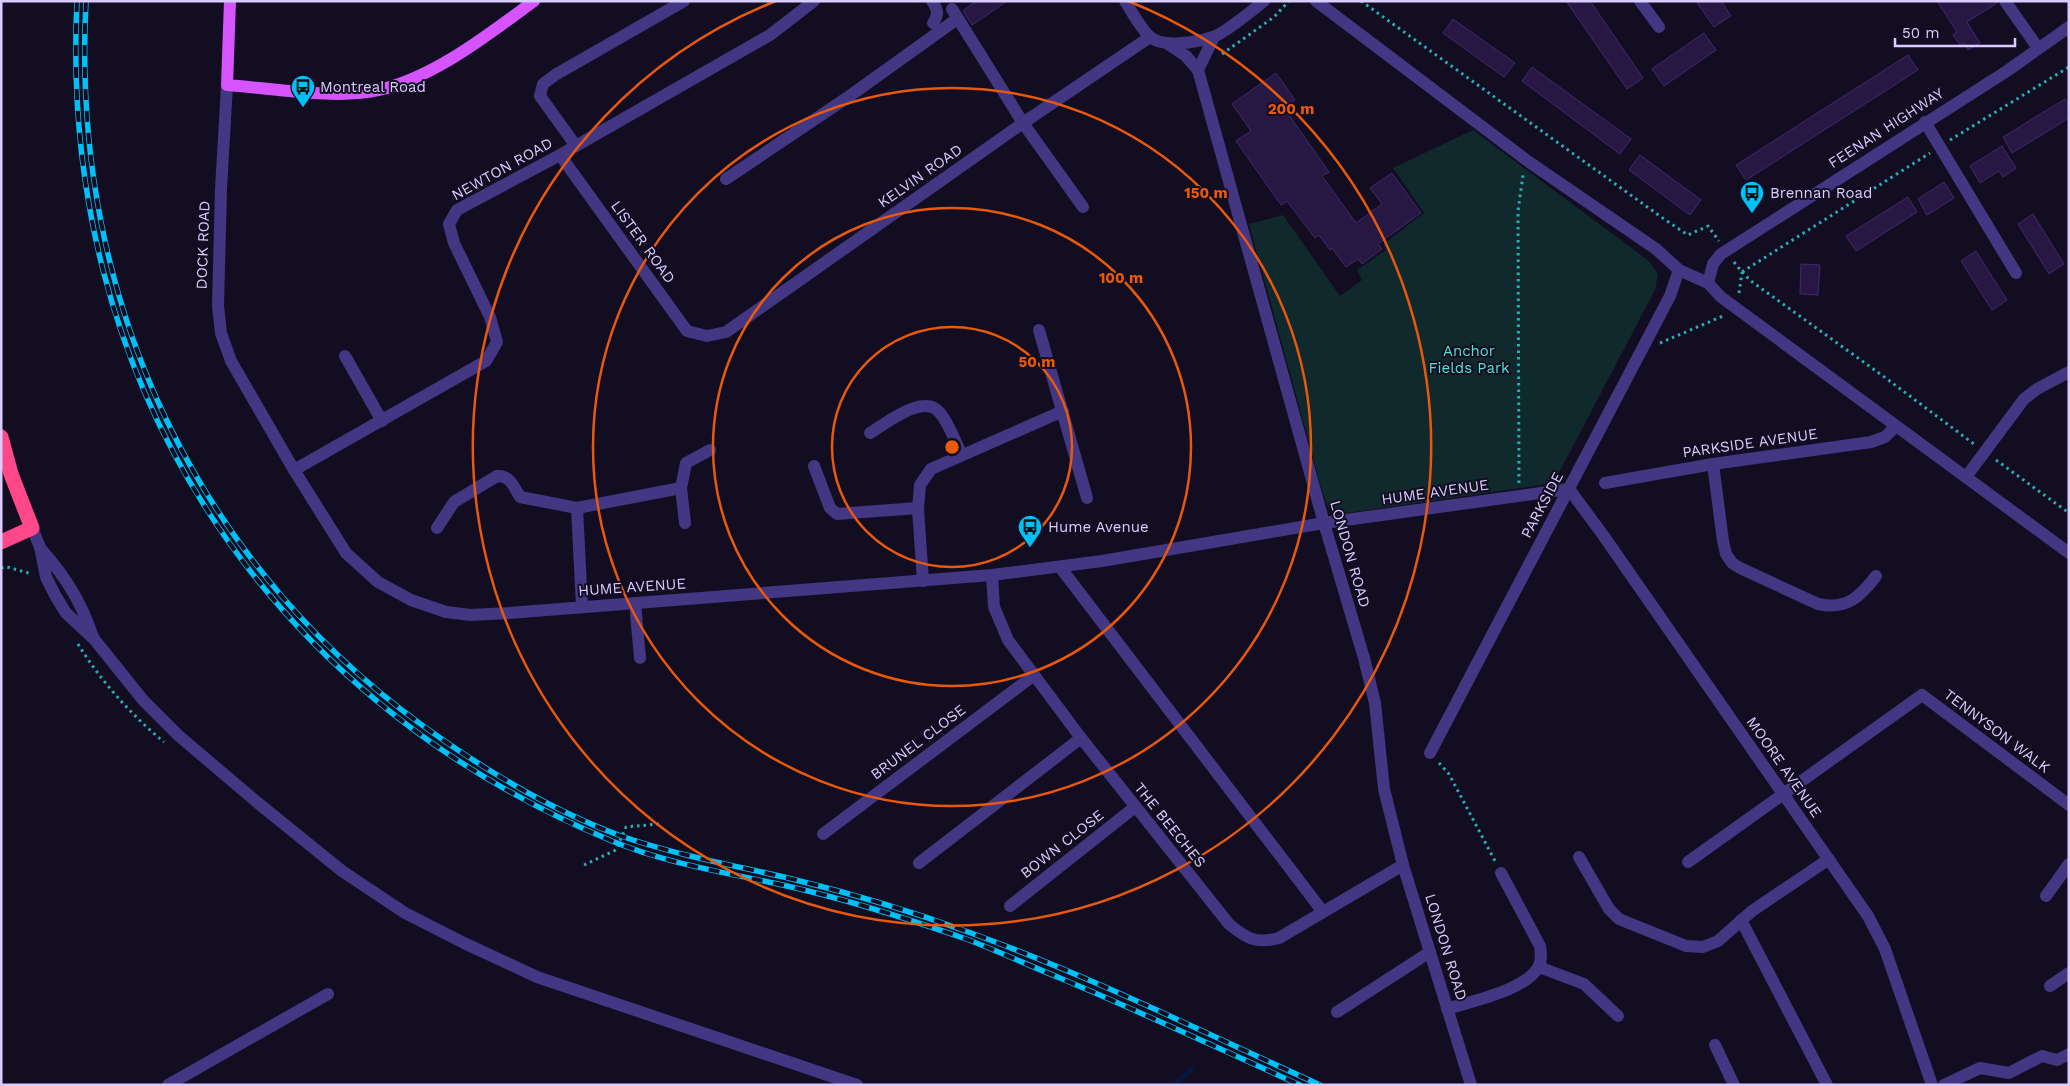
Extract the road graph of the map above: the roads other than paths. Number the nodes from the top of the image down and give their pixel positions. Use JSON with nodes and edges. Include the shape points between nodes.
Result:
{"nodes":[{"id":1,"x":230,"y":1,"type":"edge"},
{"id":2,"x":534,"y":1,"type":"edge"},
{"id":3,"x":684,"y":1,"type":"edge"},
{"id":4,"x":814,"y":1,"type":"edge"},
{"id":5,"x":932,"y":1,"type":"edge"},
{"id":6,"x":1124,"y":1,"type":"edge"},
{"id":7,"x":1264,"y":1,"type":"edge"},
{"id":8,"x":2005,"y":1,"type":"edge"},
{"id":9,"x":1319,"y":2,"type":"edge"},
{"id":10,"x":1646,"y":3,"type":"edge"},
{"id":11,"x":933,"y":23,"type":"dead end"},
{"id":12,"x":1658,"y":27,"type":"dead end"},
{"id":13,"x":2069,"y":27,"type":"edge"},
{"id":14,"x":1150,"y":37,"type":"junction"},
{"id":15,"x":1214,"y":37,"type":"junction"},
{"id":16,"x":1168,"y":43,"type":"junction"},
{"id":17,"x":2038,"y":48,"type":"junction"},
{"id":18,"x":1198,"y":70,"type":"junction"},
{"id":19,"x":227,"y":85,"type":"junction"},
{"id":20,"x":1925,"y":122,"type":"junction"},
{"id":21,"x":1023,"y":123,"type":"junction"},
{"id":22,"x":576,"y":146,"type":"junction"},
{"id":23,"x":560,"y":155,"type":"junction"},
{"id":24,"x":726,"y":180,"type":"dead end"},
{"id":25,"x":1083,"y":207,"type":"dead end"},
{"id":26,"x":1679,"y":270,"type":"junction"},
{"id":27,"x":2016,"y":273,"type":"dead end"},
{"id":28,"x":1708,"y":283,"type":"junction"},
{"id":29,"x":1039,"y":330,"type":"dead end"},
{"id":30,"x":707,"y":336,"type":"joint"},
{"id":31,"x":345,"y":356,"type":"dead end"},
{"id":32,"x":2069,"y":372,"type":"edge"},
{"id":33,"x":1062,"y":412,"type":"junction"},
{"id":34,"x":382,"y":421,"type":"junction"},
{"id":35,"x":1895,"y":427,"type":"junction"},
{"id":36,"x":870,"y":433,"type":"dead end"},
{"id":37,"x":1,"y":437,"type":"edge"},
{"id":38,"x":710,"y":450,"type":"dead end"},
{"id":39,"x":962,"y":455,"type":"junction"},
{"id":40,"x":1713,"y":464,"type":"junction"},
{"id":41,"x":814,"y":466,"type":"dead end"},
{"id":42,"x":294,"y":470,"type":"junction"},
{"id":43,"x":1966,"y":477,"type":"junction"},
{"id":44,"x":1605,"y":483,"type":"dead end"},
{"id":45,"x":681,"y":488,"type":"junction"},
{"id":46,"x":1568,"y":489,"type":"junction"},
{"id":47,"x":1087,"y":498,"type":"dead end"},
{"id":48,"x":577,"y":508,"type":"junction"},
{"id":49,"x":918,"y":508,"type":"junction"},
{"id":50,"x":685,"y":523,"type":"dead end"},
{"id":51,"x":1324,"y":523,"type":"junction"},
{"id":52,"x":32,"y":528,"type":"junction"},
{"id":53,"x":436,"y":528,"type":"dead end"},
{"id":54,"x":1,"y":542,"type":"edge"},
{"id":55,"x":40,"y":547,"type":"junction"},
{"id":56,"x":2069,"y":553,"type":"edge"},
{"id":57,"x":1060,"y":567,"type":"junction"},
{"id":58,"x":992,"y":575,"type":"junction"},
{"id":59,"x":1876,"y":576,"type":"dead end"},
{"id":60,"x":924,"y":580,"type":"junction"},
{"id":61,"x":635,"y":603,"type":"junction"},
{"id":62,"x":582,"y":607,"type":"junction"},
{"id":63,"x":94,"y":639,"type":"junction"},
{"id":64,"x":640,"y":658,"type":"dead end"},
{"id":65,"x":1033,"y":676,"type":"junction"},
{"id":66,"x":1081,"y":738,"type":"junction"},
{"id":67,"x":1430,"y":753,"type":"road end"},
{"id":68,"x":1782,"y":793,"type":"junction"},
{"id":69,"x":2069,"y":805,"type":"edge"},
{"id":70,"x":1135,"y":807,"type":"junction"},
{"id":71,"x":823,"y":834,"type":"dead end"},
{"id":72,"x":1579,"y":857,"type":"dead end"},
{"id":73,"x":1829,"y":859,"type":"junction"},
{"id":74,"x":1688,"y":862,"type":"dead end"},
{"id":75,"x":919,"y":863,"type":"dead end"},
{"id":76,"x":2069,"y":864,"type":"edge"},
{"id":77,"x":1403,"y":865,"type":"junction"},
{"id":78,"x":1501,"y":874,"type":"road end"},
{"id":79,"x":2046,"y":896,"type":"dead end"},
{"id":80,"x":1010,"y":906,"type":"dead end"},
{"id":81,"x":1323,"y":912,"type":"junction"},
{"id":82,"x":1741,"y":920,"type":"junction"},
{"id":83,"x":1430,"y":952,"type":"junction"},
{"id":84,"x":1539,"y":967,"type":"junction"},
{"id":85,"x":2069,"y":973,"type":"edge"},
{"id":86,"x":2050,"y":986,"type":"dead end"},
{"id":87,"x":328,"y":994,"type":"dead end"},
{"id":88,"x":1447,"y":1009,"type":"junction"},
{"id":89,"x":1337,"y":1012,"type":"dead end"},
{"id":90,"x":1618,"y":1016,"type":"dead end"},
{"id":91,"x":1715,"y":1045,"type":"dead end"},
{"id":92,"x":2069,"y":1054,"type":"edge"},
{"id":93,"x":168,"y":1085,"type":"edge"},
{"id":94,"x":857,"y":1085,"type":"edge"},
{"id":95,"x":1471,"y":1085,"type":"edge"},
{"id":96,"x":1734,"y":1085,"type":"edge"},
{"id":97,"x":1827,"y":1085,"type":"edge"},
{"id":98,"x":1932,"y":1085,"type":"edge"},
{"id":99,"x":1944,"y":1085,"type":"edge"}],
"edges":[{"from":1,"to":19,"type":"main road","name":"DOCK ROAD"},
{"from":2,"to":19,"type":"main road","via":[[432,70],[379,90],[335,94]]},
{"from":3,"to":22,"type":"street","via":[[543,84],[540,96]]},
{"from":4,"to":22,"type":"street","name":"NEWTON ROAD","via":[[770,35]]},
{"from":5,"to":11,"type":"street","via":[[938,10]]},
{"from":6,"to":14,"type":"street"},
{"from":7,"to":15,"type":"street"},
{"from":8,"to":17,"type":"street"},
{"from":9,"to":26,"type":"street","via":[[1529,162],[1656,249]]},
{"from":10,"to":12,"type":"street"},
{"from":13,"to":17,"type":"street","name":"FEENAN HIGHWAY"},
{"from":14,"to":16,"type":"street"},
{"from":14,"to":21,"type":"street","name":"KELVIN ROAD"},
{"from":15,"to":16,"type":"street","via":[[1177,45]]},
{"from":15,"to":18,"type":"street"},
{"from":16,"to":18,"type":"street"},
{"from":17,"to":20,"type":"street","name":"FEENAN HIGHWAY"},
{"from":18,"to":51,"type":"street","name":"LONDON ROAD"},
{"from":19,"to":42,"type":"street","name":"DOCK ROAD","via":[[218,306],[221,333],[231,361]]},
{"from":20,"to":27,"type":"street"},
{"from":20,"to":28,"type":"street","name":"FEENAN HIGHWAY","via":[[1721,254],[1713,264]]},
{"from":21,"to":24,"type":"street","via":[[955,14],[852,95]]},
{"from":21,"to":25,"type":"street"},
{"from":21,"to":30,"type":"street","name":"KELVIN ROAD","via":[[726,332]]},
{"from":22,"to":23,"type":"street","name":"NEWTON ROAD"},
{"from":23,"to":30,"type":"street","name":"LISTER ROAD","via":[[687,331]]},
{"from":23,"to":34,"type":"street","name":"NEWTON ROAD","via":[[457,210],[449,224],[454,244],[490,317],[497,342],[486,361]]},
{"from":26,"to":28,"type":"street"},
{"from":26,"to":46,"type":"street","name":"PARKSIDE","via":[[1670,296]]},
{"from":28,"to":35,"type":"street","via":[[1721,297]]},
{"from":29,"to":33,"type":"street"},
{"from":31,"to":34,"type":"street"},
{"from":32,"to":43,"type":"street","via":[[2024,400]]},
{"from":33,"to":39,"type":"street"},
{"from":33,"to":47,"type":"street"},
{"from":34,"to":42,"type":"street","name":"NEWTON ROAD"},
{"from":35,"to":40,"type":"street","name":"PARKSIDE AVENUE","via":[[1885,437],[1871,442]]},
{"from":35,"to":43,"type":"street"},
{"from":36,"to":39,"type":"street","via":[[910,408],[928,407],[941,414]]},
{"from":37,"to":52,"type":"highway"},
{"from":38,"to":45,"type":"street","via":[[686,463]]},
{"from":39,"to":49,"type":"street","via":[[931,469],[920,485]]},
{"from":40,"to":44,"type":"street","name":"PARKSIDE AVENUE"},
{"from":40,"to":59,"type":"street","via":[[1726,554],[1740,568],[1828,606],[1852,601]]},
{"from":41,"to":49,"type":"street","via":[[830,508],[837,514]]},
{"from":42,"to":62,"type":"street","name":"HUME AVENUE","via":[[346,554],[378,582],[411,600],[446,612],[471,615]]},
{"from":43,"to":56,"type":"street"},
{"from":45,"to":48,"type":"street"},
{"from":45,"to":50,"type":"street"},
{"from":46,"to":51,"type":"street","name":"HUME AVENUE"},
{"from":46,"to":67,"type":"street","name":"PARKSIDE"},
{"from":46,"to":68,"type":"street","name":"MOORE AVENUE"},
{"from":48,"to":53,"type":"street","via":[[520,497],[509,479],[497,476],[454,502]]},
{"from":48,"to":62,"type":"street"},
{"from":49,"to":60,"type":"street"},
{"from":51,"to":57,"type":"street","name":"HUME AVENUE"},
{"from":51,"to":77,"type":"street","name":"LONDON ROAD","via":[[1375,703],[1384,789]]},
{"from":52,"to":54,"type":"highway"},
{"from":52,"to":55,"type":"street"},
{"from":55,"to":63,"type":"street","via":[[62,572],[85,611]]},
{"from":55,"to":63,"type":"street","via":[[46,577],[55,595],[66,613]]},
{"from":57,"to":58,"type":"street","name":"HUME AVENUE"},
{"from":57,"to":81,"type":"street"},
{"from":58,"to":60,"type":"street","name":"HUME AVENUE"},
{"from":58,"to":65,"type":"street","name":"THE BEECHES","via":[[994,607],[1008,640]]},
{"from":60,"to":61,"type":"street","name":"HUME AVENUE"},
{"from":61,"to":62,"type":"street","name":"HUME AVENUE"},
{"from":61,"to":64,"type":"street"},
{"from":63,"to":94,"type":"street","via":[[143,700],[179,736],[342,871],[405,913],[537,977]]},
{"from":65,"to":66,"type":"street","name":"THE BEECHES"},
{"from":65,"to":71,"type":"street","name":"BRUNEL CLOSE"},
{"from":66,"to":70,"type":"street","name":"THE BEECHES"},
{"from":66,"to":75,"type":"street"},
{"from":68,"to":69,"type":"street","name":"TENNYSON WALK","via":[[1922,696]]},
{"from":68,"to":73,"type":"street","name":"MOORE AVENUE"},
{"from":68,"to":74,"type":"street"},
{"from":70,"to":80,"type":"street","name":"BOWN CLOSE"},
{"from":70,"to":81,"type":"street","name":"THE BEECHES","via":[[1229,924],[1251,940],[1264,942],[1279,938]]},
{"from":72,"to":82,"type":"street","via":[[1613,915],[1686,946],[1703,947],[1718,941]]},
{"from":73,"to":82,"type":"street"},
{"from":73,"to":98,"type":"street","name":"MOORE AVENUE","via":[[1868,916],[1885,949]]},
{"from":76,"to":79,"type":"street"},
{"from":77,"to":81,"type":"street","name":"THE BEECHES"},
{"from":77,"to":83,"type":"street","name":"LONDON ROAD"},
{"from":78,"to":84,"type":"street","via":[[1540,946],[1542,958]]},
{"from":82,"to":97,"type":"street"},
{"from":83,"to":88,"type":"street","name":"LONDON ROAD"},
{"from":83,"to":89,"type":"street"},
{"from":84,"to":88,"type":"street","via":[[1517,986]]},
{"from":84,"to":90,"type":"street","via":[[1584,984]]},
{"from":85,"to":86,"type":"street"},
{"from":87,"to":93,"type":"street"},
{"from":88,"to":95,"type":"street","name":"LONDON ROAD"},
{"from":91,"to":96,"type":"street"},
{"from":92,"to":99,"type":"street","via":[[2057,1060],[2042,1056],[2009,1073],[1980,1068]]}]}
